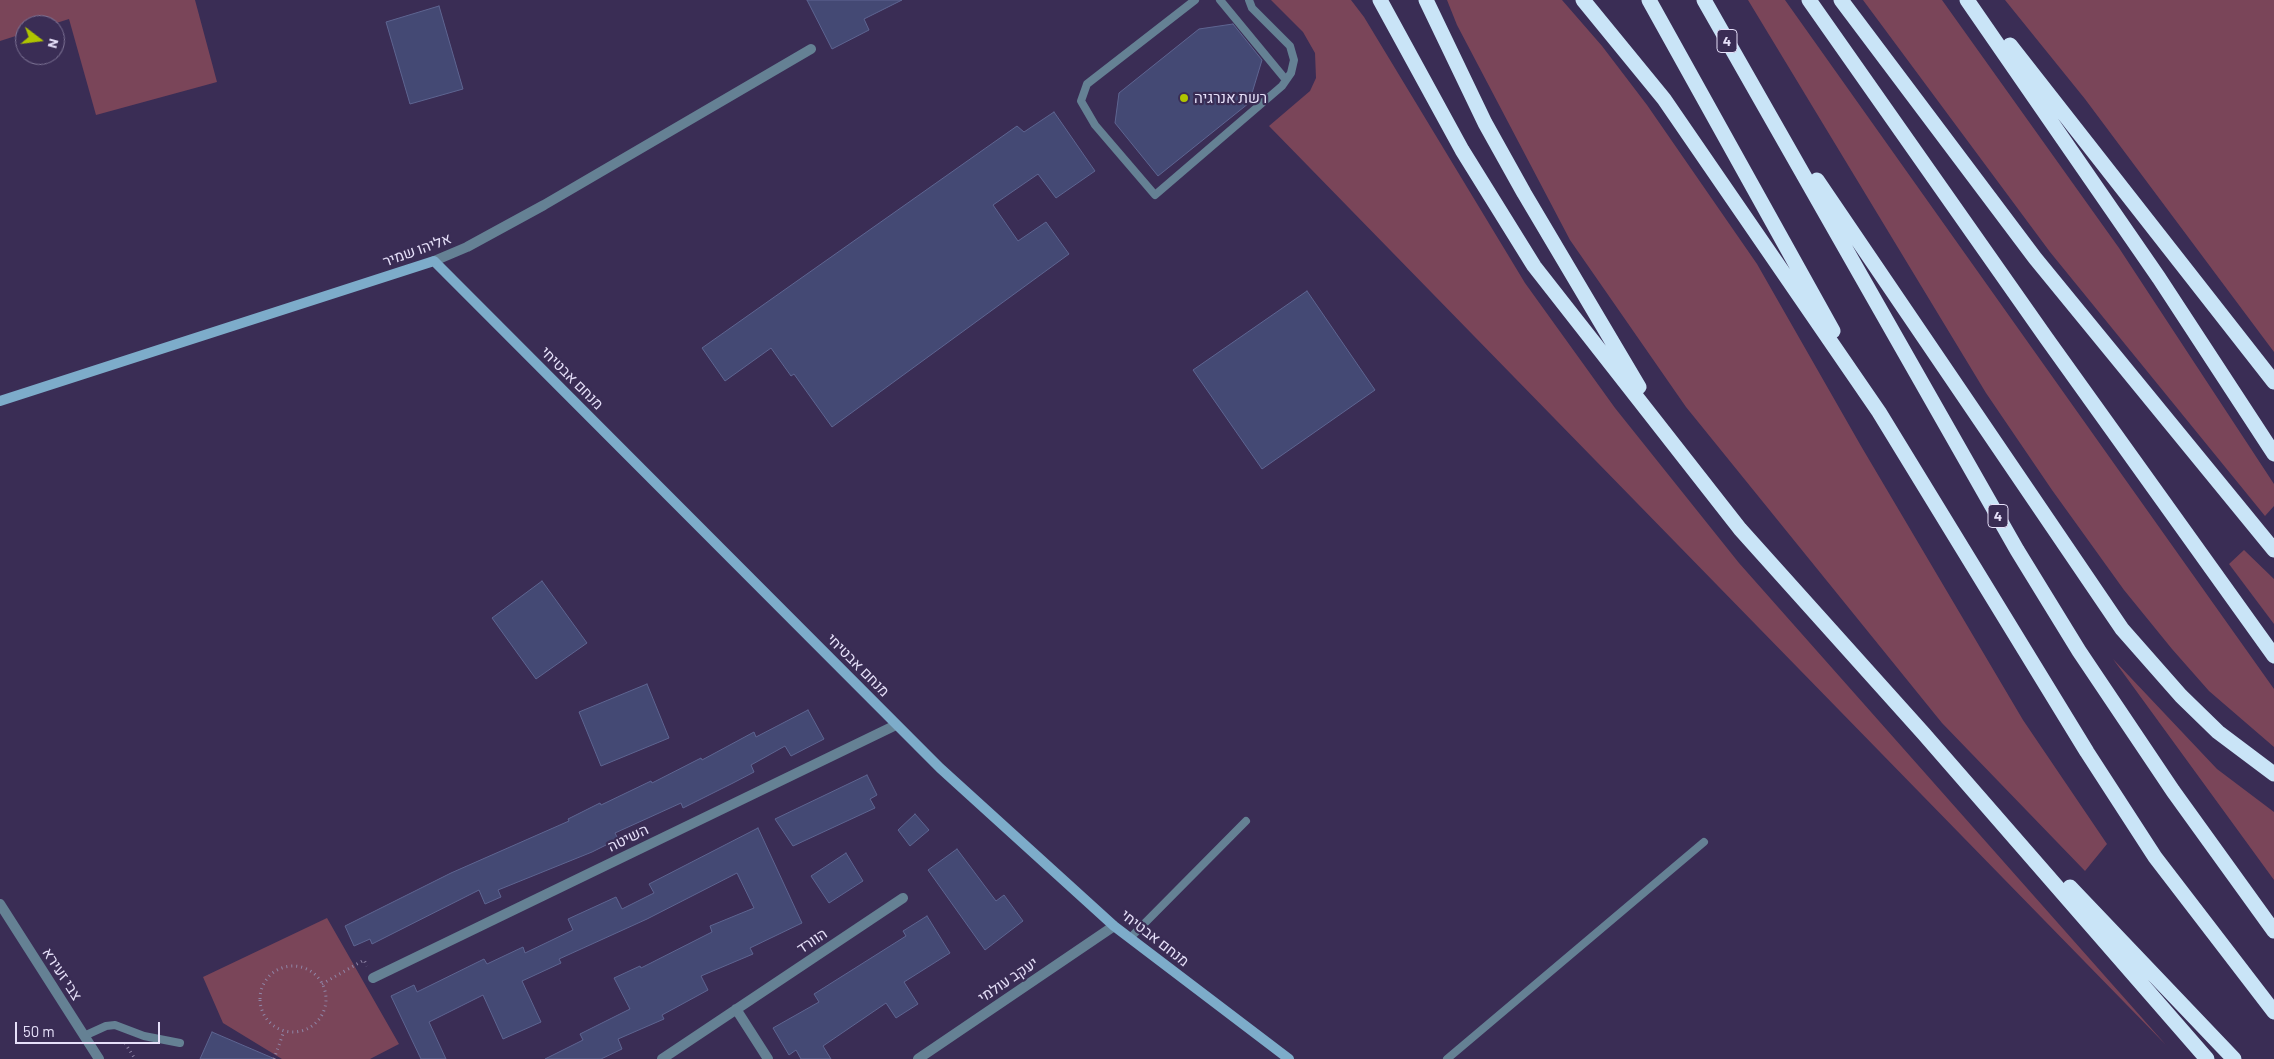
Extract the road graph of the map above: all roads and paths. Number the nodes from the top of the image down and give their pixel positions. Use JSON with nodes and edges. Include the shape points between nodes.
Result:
{"nodes":[{"id":1,"x":1195,"y":0,"type":"edge"},
{"id":2,"x":1220,"y":0,"type":"edge"},
{"id":3,"x":1249,"y":0,"type":"edge"},
{"id":4,"x":1371,"y":0,"type":"edge"},
{"id":5,"x":1380,"y":0,"type":"edge"},
{"id":6,"x":1426,"y":0,"type":"edge"},
{"id":7,"x":1583,"y":0,"type":"edge"},
{"id":8,"x":1649,"y":0,"type":"edge"},
{"id":9,"x":1704,"y":0,"type":"edge"},
{"id":10,"x":1809,"y":0,"type":"edge"},
{"id":11,"x":1841,"y":0,"type":"edge"},
{"id":12,"x":1967,"y":0,"type":"edge"},
{"id":13,"x":1975,"y":0,"type":"edge"},
{"id":14,"x":811,"y":49,"type":"dead end"},
{"id":15,"x":1410,"y":57,"type":"junction"},
{"id":16,"x":1286,"y":80,"type":"junction"},
{"id":17,"x":1751,"y":82,"type":"junction"},
{"id":18,"x":434,"y":261,"type":"junction"},
{"id":19,"x":2274,"y":382,"type":"edge"},
{"id":20,"x":0,"y":401,"type":"edge"},
{"id":21,"x":1879,"y":412,"type":"junction"},
{"id":22,"x":2274,"y":454,"type":"edge"},
{"id":23,"x":1693,"y":470,"type":"junction"},
{"id":24,"x":2274,"y":550,"type":"edge"},
{"id":25,"x":2274,"y":656,"type":"edge"},
{"id":26,"x":896,"y":725,"type":"junction"},
{"id":27,"x":1924,"y":734,"type":"junction"},
{"id":28,"x":2274,"y":774,"type":"edge"},
{"id":29,"x":1246,"y":821,"type":"dead end"},
{"id":30,"x":1704,"y":842,"type":"dead end"},
{"id":31,"x":903,"y":898,"type":"dead end"},
{"id":32,"x":0,"y":904,"type":"edge"},
{"id":33,"x":1114,"y":926,"type":"junction"},
{"id":34,"x":2274,"y":931,"type":"edge"},
{"id":35,"x":1130,"y":938,"type":"junction"},
{"id":36,"x":373,"y":978,"type":"joint"},
{"id":37,"x":322,"y":984,"type":"junction"},
{"id":38,"x":736,"y":1009,"type":"junction"},
{"id":39,"x":2274,"y":1012,"type":"edge"},
{"id":40,"x":284,"y":1031,"type":"junction"},
{"id":41,"x":84,"y":1036,"type":"junction"},
{"id":42,"x":180,"y":1043,"type":"dead end"},
{"id":43,"x":99,"y":1059,"type":"edge"},
{"id":44,"x":274,"y":1059,"type":"edge"},
{"id":45,"x":662,"y":1059,"type":"edge"},
{"id":46,"x":768,"y":1059,"type":"edge"},
{"id":47,"x":918,"y":1059,"type":"edge"},
{"id":48,"x":1289,"y":1059,"type":"edge"},
{"id":49,"x":1447,"y":1059,"type":"edge"},
{"id":50,"x":2207,"y":1059,"type":"edge"},
{"id":51,"x":2234,"y":1059,"type":"edge"}],
"edges":[{"from":1,"to":16,"type":"lane","via":[[1087,84],[1082,101],[1095,126],[1155,195]]},
{"from":2,"to":16,"type":"lane"},
{"from":3,"to":16,"type":"lane","via":[[1252,8],[1290,46],[1294,60]]},
{"from":4,"to":15,"type":"lane"},
{"from":5,"to":15,"type":"highway"},
{"from":6,"to":23,"type":"highway","via":[[1485,123],[1524,194],[1654,413]]},
{"from":7,"to":21,"type":"highway","via":[[1664,99]]},
{"from":8,"to":21,"type":"highway"},
{"from":9,"to":17,"type":"highway","number":"4"},
{"from":10,"to":25,"type":"highway"},
{"from":11,"to":24,"type":"highway","via":[[2035,258]]},
{"from":12,"to":22,"type":"highway","via":[[2159,278]]},
{"from":13,"to":19,"type":"highway"},
{"from":14,"to":18,"type":"street","name":"אליהו שמיר","via":[[544,206]]},
{"from":15,"to":23,"type":"highway","via":[[1467,158],[1534,266]]},
{"from":17,"to":28,"type":"highway","via":[[2122,629],[2206,720]]},
{"from":17,"to":34,"type":"highway","number":"4","via":[[2022,558],[2079,651],[2173,791]]},
{"from":18,"to":20,"type":"street","name":"אליהו שמיר"},
{"from":18,"to":26,"type":"street","name":"מנחם אבטיחי"},
{"from":21,"to":39,"type":"highway","via":[[2155,857]]},
{"from":23,"to":27,"type":"highway","via":[[1740,528]]},
{"from":26,"to":33,"type":"street","name":"מנחם אבטיחי","via":[[1004,828]]},
{"from":26,"to":36,"type":"street","name":"השיטה"},
{"from":27,"to":50,"type":"highway"},
{"from":27,"to":51,"type":"highway"},
{"from":29,"to":35,"type":"lane"},
{"from":30,"to":49,"type":"lane"},
{"from":31,"to":38,"type":"street","name":"הוורד"},
{"from":32,"to":41,"type":"street","name":"צבי זעירא"},
{"from":33,"to":35,"type":"street","name":"מנחם אבטיחי"},
{"from":33,"to":47,"type":"street","name":"יעקב עולמי"},
{"from":35,"to":48,"type":"street","name":"מנחם אבטיחי"},
{"from":36,"to":37,"type":"path","via":[[364,960]]},
{"from":37,"to":40,"type":"path","via":[[325,1004],[316,1023],[295,1032]]},
{"from":37,"to":40,"type":"path","via":[[308,970],[298,966],[288,966],[268,976],[259,997],[261,1008],[266,1018]]},
{"from":38,"to":45,"type":"street","name":"הוורד"},
{"from":38,"to":46,"type":"street"},
{"from":40,"to":44,"type":"path"},
{"from":41,"to":42,"type":"lane","via":[[115,1025],[144,1036]]},
{"from":41,"to":43,"type":"street","name":"צבי זעירא"}]}
